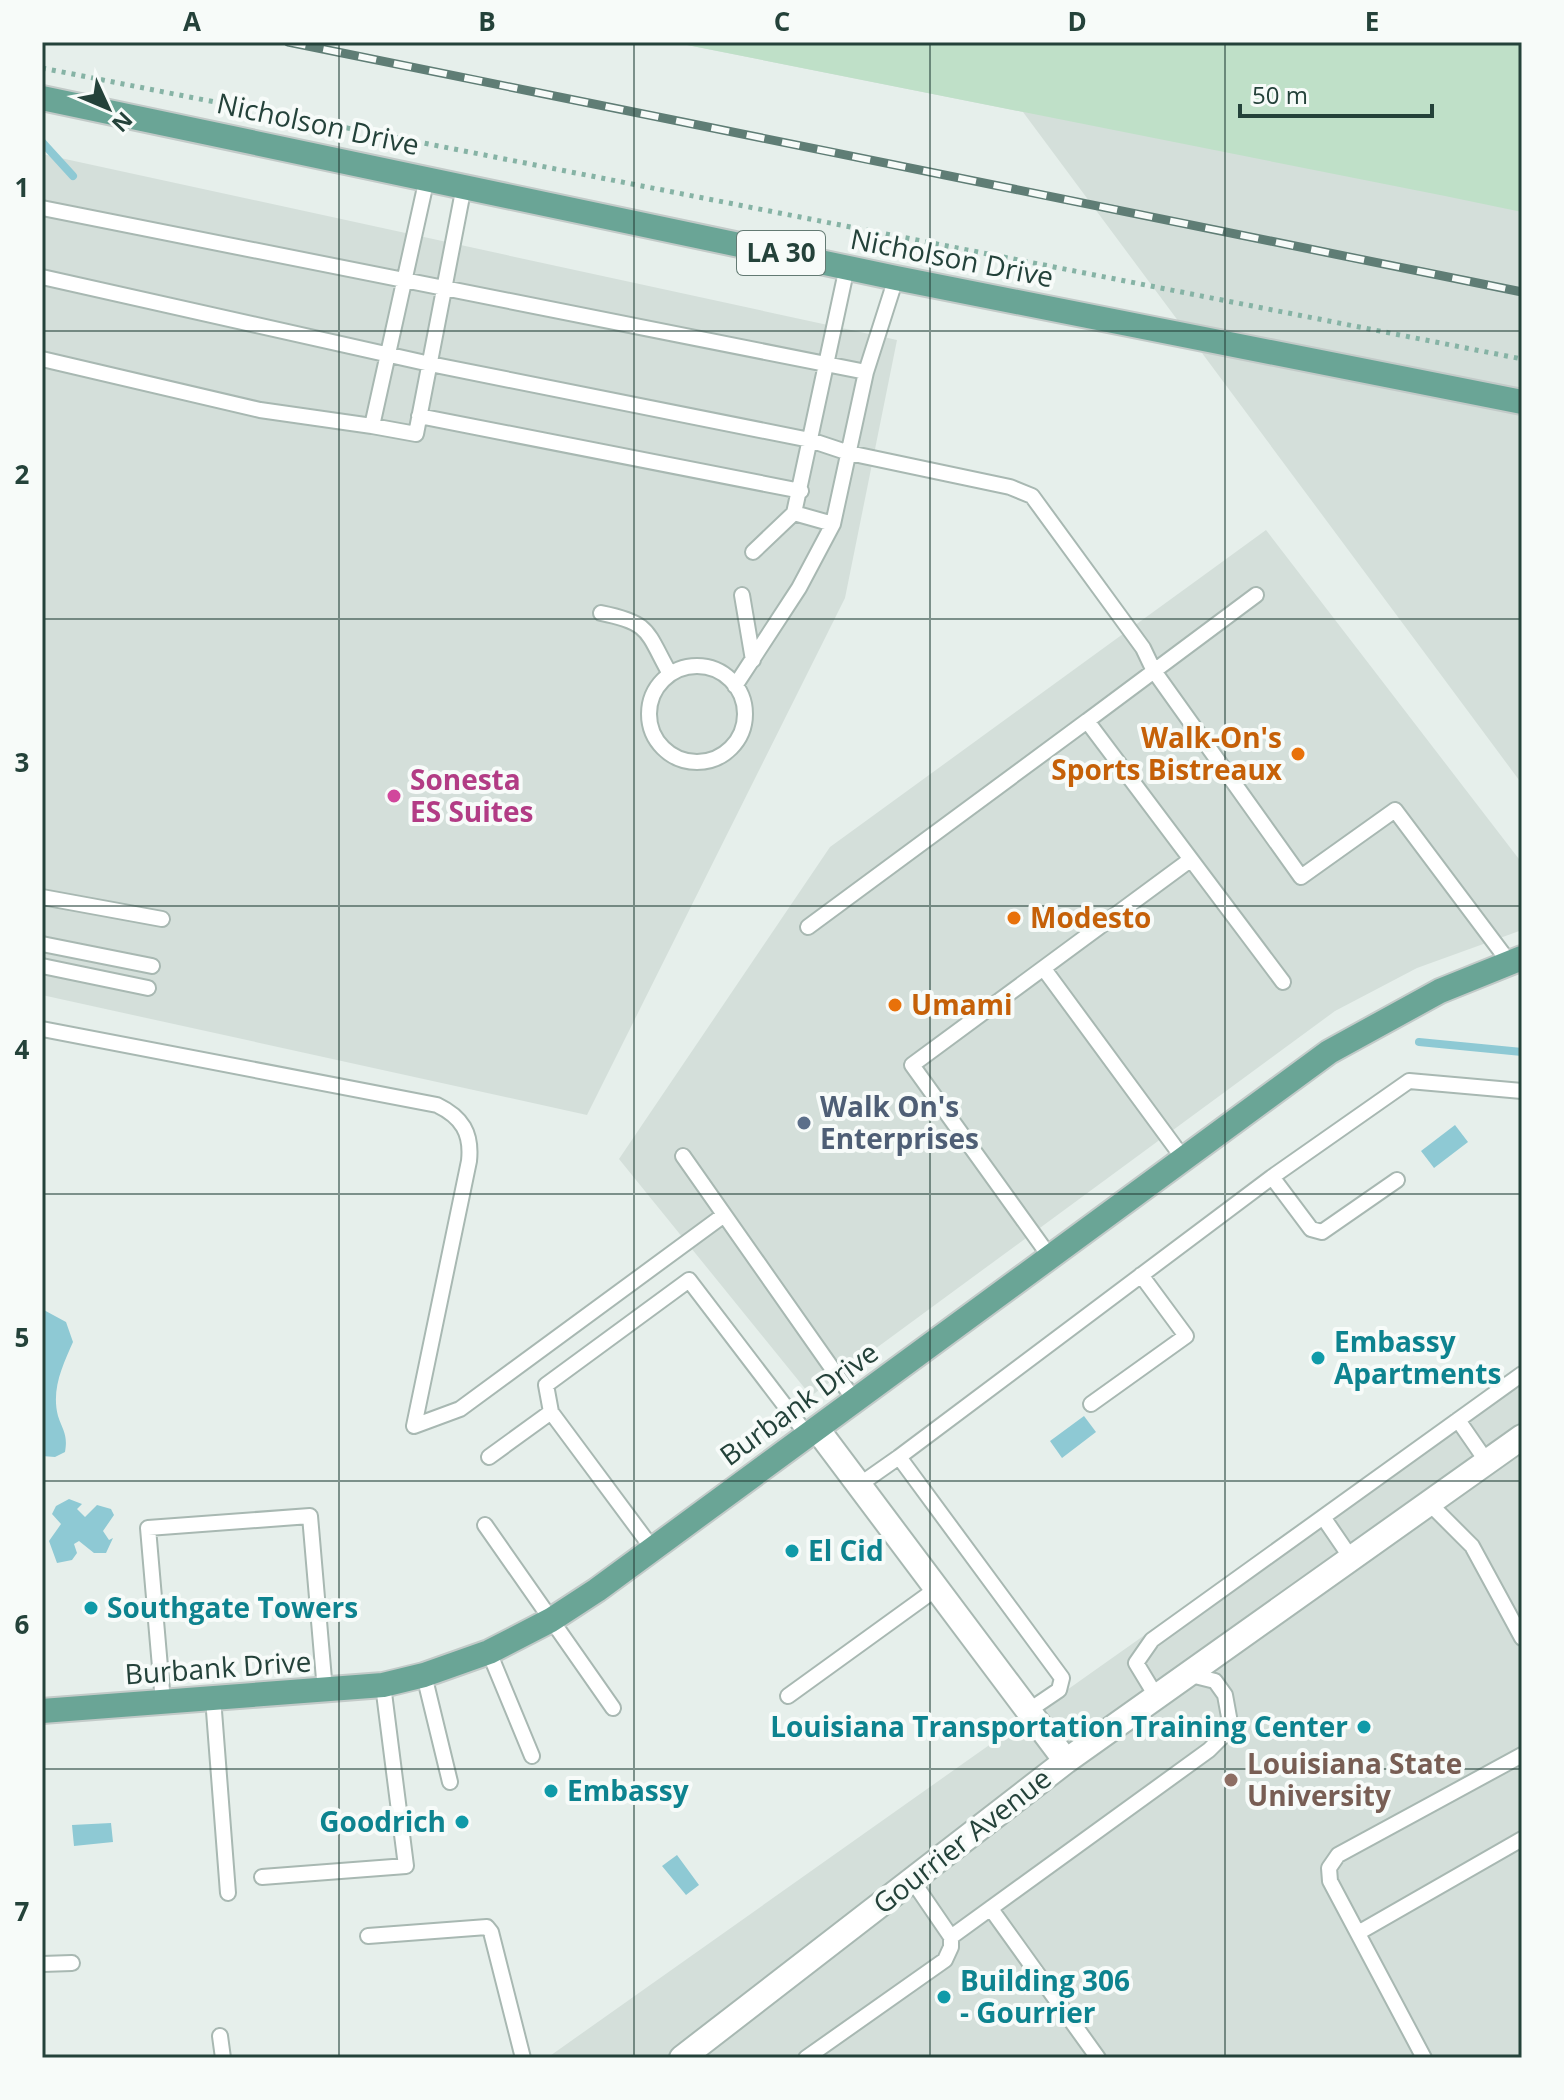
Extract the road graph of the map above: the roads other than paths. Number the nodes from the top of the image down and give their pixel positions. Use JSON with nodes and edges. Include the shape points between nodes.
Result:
{"nodes":[{"id":1,"x":42,"y":98,"type":"edge"},
{"id":2,"x":427,"y":178,"type":"junction"},
{"id":3,"x":464,"y":186,"type":"junction"},
{"id":4,"x":42,"y":208,"type":"edge"},
{"id":5,"x":847,"y":267,"type":"junction"},
{"id":6,"x":42,"y":277,"type":"edge"},
{"id":7,"x":896,"y":278,"type":"junction"},
{"id":8,"x":404,"y":280,"type":"junction"},
{"id":9,"x":445,"y":287,"type":"junction"},
{"id":10,"x":389,"y":354,"type":"junction"},
{"id":11,"x":42,"y":359,"type":"edge"},
{"id":12,"x":430,"y":364,"type":"junction"},
{"id":13,"x":826,"y":364,"type":"junction"},
{"id":14,"x":866,"y":372,"type":"junction"},
{"id":15,"x":1522,"y":402,"type":"edge"},
{"id":16,"x":419,"y":416,"type":"junction"},
{"id":17,"x":373,"y":419,"type":"junction"},
{"id":18,"x":810,"y":440,"type":"junction"},
{"id":19,"x":849,"y":453,"type":"junction"},
{"id":20,"x":801,"y":491,"type":"junction"},
{"id":21,"x":794,"y":513,"type":"junction"},
{"id":22,"x":833,"y":524,"type":"junction"},
{"id":23,"x":753,"y":552,"type":"dead end"},
{"id":24,"x":742,"y":595,"type":"dead end"},
{"id":25,"x":1256,"y":595,"type":"dead end"},
{"id":26,"x":601,"y":613,"type":"dead end"},
{"id":27,"x":753,"y":660,"type":"junction"},
{"id":28,"x":1154,"y":671,"type":"junction"},
{"id":29,"x":670,"y":674,"type":"junction"},
{"id":30,"x":735,"y":686,"type":"junction"},
{"id":31,"x":1087,"y":721,"type":"junction"},
{"id":32,"x":1190,"y":860,"type":"junction"},
{"id":33,"x":42,"y":897,"type":"edge"},
{"id":34,"x":162,"y":919,"type":"dead end"},
{"id":35,"x":808,"y":927,"type":"dead end"},
{"id":36,"x":42,"y":944,"type":"edge"},
{"id":37,"x":1516,"y":960,"type":"edge"},
{"id":38,"x":42,"y":966,"type":"edge"},
{"id":39,"x":152,"y":966,"type":"dead end"},
{"id":40,"x":1044,"y":969,"type":"junction"},
{"id":41,"x":1283,"y":982,"type":"dead end"},
{"id":42,"x":148,"y":988,"type":"dead end"},
{"id":43,"x":42,"y":1029,"type":"edge"},
{"id":44,"x":1522,"y":1091,"type":"edge"},
{"id":45,"x":683,"y":1156,"type":"dead end"},
{"id":46,"x":1183,"y":1158,"type":"junction"},
{"id":47,"x":1272,"y":1177,"type":"junction"},
{"id":48,"x":1397,"y":1180,"type":"dead end"},
{"id":49,"x":724,"y":1215,"type":"junction"},
{"id":50,"x":1050,"y":1257,"type":"junction"},
{"id":51,"x":1141,"y":1275,"type":"junction"},
{"id":52,"x":1522,"y":1374,"type":"edge"},
{"id":53,"x":855,"y":1401,"type":"junction"},
{"id":54,"x":1091,"y":1404,"type":"dead end"},
{"id":55,"x":551,"y":1412,"type":"junction"},
{"id":56,"x":1458,"y":1420,"type":"junction"},
{"id":57,"x":812,"y":1432,"type":"junction"},
{"id":58,"x":1522,"y":1437,"type":"edge"},
{"id":59,"x":489,"y":1457,"type":"dead end"},
{"id":60,"x":899,"y":1457,"type":"junction"},
{"id":61,"x":1487,"y":1462,"type":"junction"},
{"id":62,"x":859,"y":1485,"type":"junction"},
{"id":63,"x":1429,"y":1503,"type":"junction"},
{"id":64,"x":1323,"y":1517,"type":"junction"},
{"id":65,"x":485,"y":1525,"type":"dead end"},
{"id":66,"x":652,"y":1548,"type":"junction"},
{"id":67,"x":1351,"y":1558,"type":"junction"},
{"id":68,"x":936,"y":1589,"type":"junction"},
{"id":69,"x":551,"y":1620,"type":"junction"},
{"id":70,"x":1522,"y":1638,"type":"edge"},
{"id":71,"x":489,"y":1652,"type":"junction"},
{"id":72,"x":1186,"y":1674,"type":"junction"},
{"id":73,"x":424,"y":1675,"type":"junction"},
{"id":74,"x":383,"y":1685,"type":"junction"},
{"id":75,"x":325,"y":1691,"type":"junction"},
{"id":76,"x":788,"y":1696,"type":"dead end"},
{"id":77,"x":1156,"y":1696,"type":"junction"},
{"id":78,"x":213,"y":1698,"type":"junction"},
{"id":79,"x":163,"y":1702,"type":"junction"},
{"id":80,"x":613,"y":1708,"type":"dead end"},
{"id":81,"x":42,"y":1711,"type":"edge"},
{"id":82,"x":1028,"y":1711,"type":"junction"},
{"id":83,"x":1522,"y":1755,"type":"edge"},
{"id":84,"x":532,"y":1756,"type":"dead end"},
{"id":85,"x":1066,"y":1761,"type":"junction"},
{"id":86,"x":450,"y":1782,"type":"dead end"},
{"id":87,"x":1522,"y":1839,"type":"edge"},
{"id":88,"x":262,"y":1877,"type":"dead end"},
{"id":89,"x":912,"y":1880,"type":"junction"},
{"id":90,"x":228,"y":1893,"type":"dead end"},
{"id":91,"x":991,"y":1909,"type":"junction"},
{"id":92,"x":1358,"y":1933,"type":"junction"},
{"id":93,"x":368,"y":1936,"type":"dead end"},
{"id":94,"x":951,"y":1937,"type":"junction"},
{"id":95,"x":72,"y":1963,"type":"dead end"},
{"id":96,"x":42,"y":1964,"type":"edge"},
{"id":97,"x":220,"y":2036,"type":"dead end"},
{"id":98,"x":223,"y":2058,"type":"edge"},
{"id":99,"x":523,"y":2058,"type":"edge"},
{"id":100,"x":682,"y":2058,"type":"edge"},
{"id":101,"x":806,"y":2058,"type":"edge"},
{"id":102,"x":1098,"y":2058,"type":"edge"},
{"id":103,"x":1424,"y":2058,"type":"edge"}],
"edges":[{"from":1,"to":2,"type":"main road","name":"Nicholson Drive","number":"LA 30"},
{"from":2,"to":3,"type":"main road","name":"Nicholson Drive","number":"LA 30"},
{"from":2,"to":8,"type":"lane"},
{"from":3,"to":5,"type":"main road","name":"Nicholson Drive","number":"LA 30"},
{"from":3,"to":9,"type":"lane"},
{"from":4,"to":8,"type":"lane"},
{"from":5,"to":7,"type":"main road","name":"Nicholson Drive","number":"LA 30"},
{"from":5,"to":13,"type":"lane"},
{"from":6,"to":10,"type":"lane"},
{"from":7,"to":14,"type":"lane"},
{"from":7,"to":15,"type":"main road","name":"Nicholson Drive","number":"LA 30"},
{"from":8,"to":9,"type":"lane"},
{"from":8,"to":10,"type":"lane"},
{"from":9,"to":12,"type":"lane"},
{"from":9,"to":13,"type":"lane"},
{"from":10,"to":12,"type":"lane"},
{"from":10,"to":17,"type":"lane"},
{"from":11,"to":17,"type":"lane","via":[[260,410]]},
{"from":12,"to":16,"type":"lane"},
{"from":12,"to":18,"type":"lane"},
{"from":13,"to":14,"type":"lane"},
{"from":13,"to":18,"type":"lane"},
{"from":14,"to":19,"type":"lane"},
{"from":16,"to":17,"type":"lane","via":[[416,434]]},
{"from":16,"to":20,"type":"lane"},
{"from":18,"to":19,"type":"lane"},
{"from":18,"to":20,"type":"lane"},
{"from":19,"to":22,"type":"lane"},
{"from":19,"to":28,"type":"lane","via":[[1032,496],[1143,648]]},
{"from":20,"to":21,"type":"lane"},
{"from":21,"to":22,"type":"lane"},
{"from":21,"to":23,"type":"lane"},
{"from":22,"to":27,"type":"lane"},
{"from":24,"to":27,"type":"lane"},
{"from":25,"to":28,"type":"lane"},
{"from":26,"to":29,"type":"lane","via":[[634,619]]},
{"from":27,"to":30,"type":"lane"},
{"from":28,"to":31,"type":"lane"},
{"from":28,"to":37,"type":"lane","via":[[1301,877],[1395,810]]},
{"from":29,"to":30,"type":"lane","via":[[702,666],[717,670]]},
{"from":29,"to":30,"type":"lane","via":[[651,699],[648,715],[659,744],[684,761],[715,758],[738,738],[745,708]]},
{"from":31,"to":32,"type":"lane"},
{"from":31,"to":35,"type":"lane"},
{"from":32,"to":40,"type":"lane"},
{"from":32,"to":41,"type":"lane"},
{"from":33,"to":34,"type":"lane"},
{"from":36,"to":39,"type":"lane"},
{"from":37,"to":46,"type":"main road","name":"Burbank Drive","via":[[1426,998],[1329,1052]]},
{"from":38,"to":42,"type":"lane"},
{"from":40,"to":46,"type":"lane"},
{"from":40,"to":50,"type":"lane","via":[[912,1065]]},
{"from":43,"to":49,"type":"lane","via":[[437,1105],[460,1119],[470,1146],[469,1161],[414,1426],[460,1409]]},
{"from":44,"to":47,"type":"lane","via":[[1409,1081]]},
{"from":45,"to":49,"type":"lane"},
{"from":46,"to":50,"type":"main road","name":"Burbank Drive"},
{"from":47,"to":48,"type":"lane","via":[[1311,1229],[1322,1232]]},
{"from":47,"to":51,"type":"lane"},
{"from":49,"to":53,"type":"lane"},
{"from":50,"to":53,"type":"main road","name":"Burbank Drive"},
{"from":51,"to":54,"type":"lane","via":[[1186,1336]]},
{"from":51,"to":60,"type":"lane"},
{"from":52,"to":56,"type":"lane"},
{"from":53,"to":57,"type":"main road","name":"Burbank Drive"},
{"from":55,"to":57,"type":"lane","via":[[546,1385],[689,1280]]},
{"from":55,"to":59,"type":"lane"},
{"from":55,"to":66,"type":"lane"},
{"from":56,"to":61,"type":"lane"},
{"from":56,"to":64,"type":"lane"},
{"from":57,"to":62,"type":"street"},
{"from":57,"to":66,"type":"main road","name":"Burbank Drive"},
{"from":58,"to":61,"type":"street","name":"Gourrier Avenue"},
{"from":60,"to":62,"type":"lane"},
{"from":60,"to":82,"type":"lane","via":[[1062,1678],[1059,1690]]},
{"from":61,"to":63,"type":"street","name":"Gourrier Avenue"},
{"from":62,"to":68,"type":"street"},
{"from":63,"to":67,"type":"street","name":"Gourrier Avenue"},
{"from":63,"to":70,"type":"lane","via":[[1472,1546]]},
{"from":64,"to":67,"type":"lane"},
{"from":64,"to":77,"type":"lane","via":[[1152,1640],[1136,1663]]},
{"from":65,"to":69,"type":"lane"},
{"from":66,"to":69,"type":"main road","name":"Burbank Drive"},
{"from":67,"to":72,"type":"street","name":"Gourrier Avenue"},
{"from":68,"to":76,"type":"lane"},
{"from":68,"to":82,"type":"street"},
{"from":69,"to":71,"type":"main road","name":"Burbank Drive"},
{"from":69,"to":80,"type":"lane"},
{"from":71,"to":73,"type":"main road","name":"Burbank Drive"},
{"from":71,"to":84,"type":"lane"},
{"from":72,"to":77,"type":"street","name":"Gourrier Avenue"},
{"from":72,"to":91,"type":"lane","via":[[1215,1681],[1225,1695],[1231,1728],[1209,1750]]},
{"from":73,"to":74,"type":"main road","name":"Burbank Drive"},
{"from":73,"to":86,"type":"lane"},
{"from":74,"to":75,"type":"main road","name":"Burbank Drive"},
{"from":74,"to":88,"type":"lane","via":[[406,1866]]},
{"from":75,"to":78,"type":"main road","name":"Burbank Drive"},
{"from":75,"to":79,"type":"lane","via":[[310,1516],[148,1528]]},
{"from":77,"to":85,"type":"street","name":"Gourrier Avenue"},
{"from":78,"to":79,"type":"main road","name":"Burbank Drive"},
{"from":78,"to":90,"type":"lane"},
{"from":79,"to":81,"type":"main road","name":"Burbank Drive"},
{"from":82,"to":85,"type":"street"},
{"from":83,"to":92,"type":"lane","via":[[1338,1855],[1329,1868],[1330,1881]]},
{"from":85,"to":89,"type":"street","name":"Gourrier Avenue"},
{"from":87,"to":92,"type":"lane"},
{"from":89,"to":94,"type":"lane"},
{"from":89,"to":100,"type":"street","name":"Gourrier Avenue"},
{"from":91,"to":94,"type":"lane"},
{"from":91,"to":102,"type":"lane"},
{"from":92,"to":103,"type":"lane"},
{"from":93,"to":99,"type":"lane","via":[[487,1927]]},
{"from":94,"to":101,"type":"lane","via":[[945,1960]]},
{"from":95,"to":96,"type":"lane"},
{"from":97,"to":98,"type":"lane"}]}
